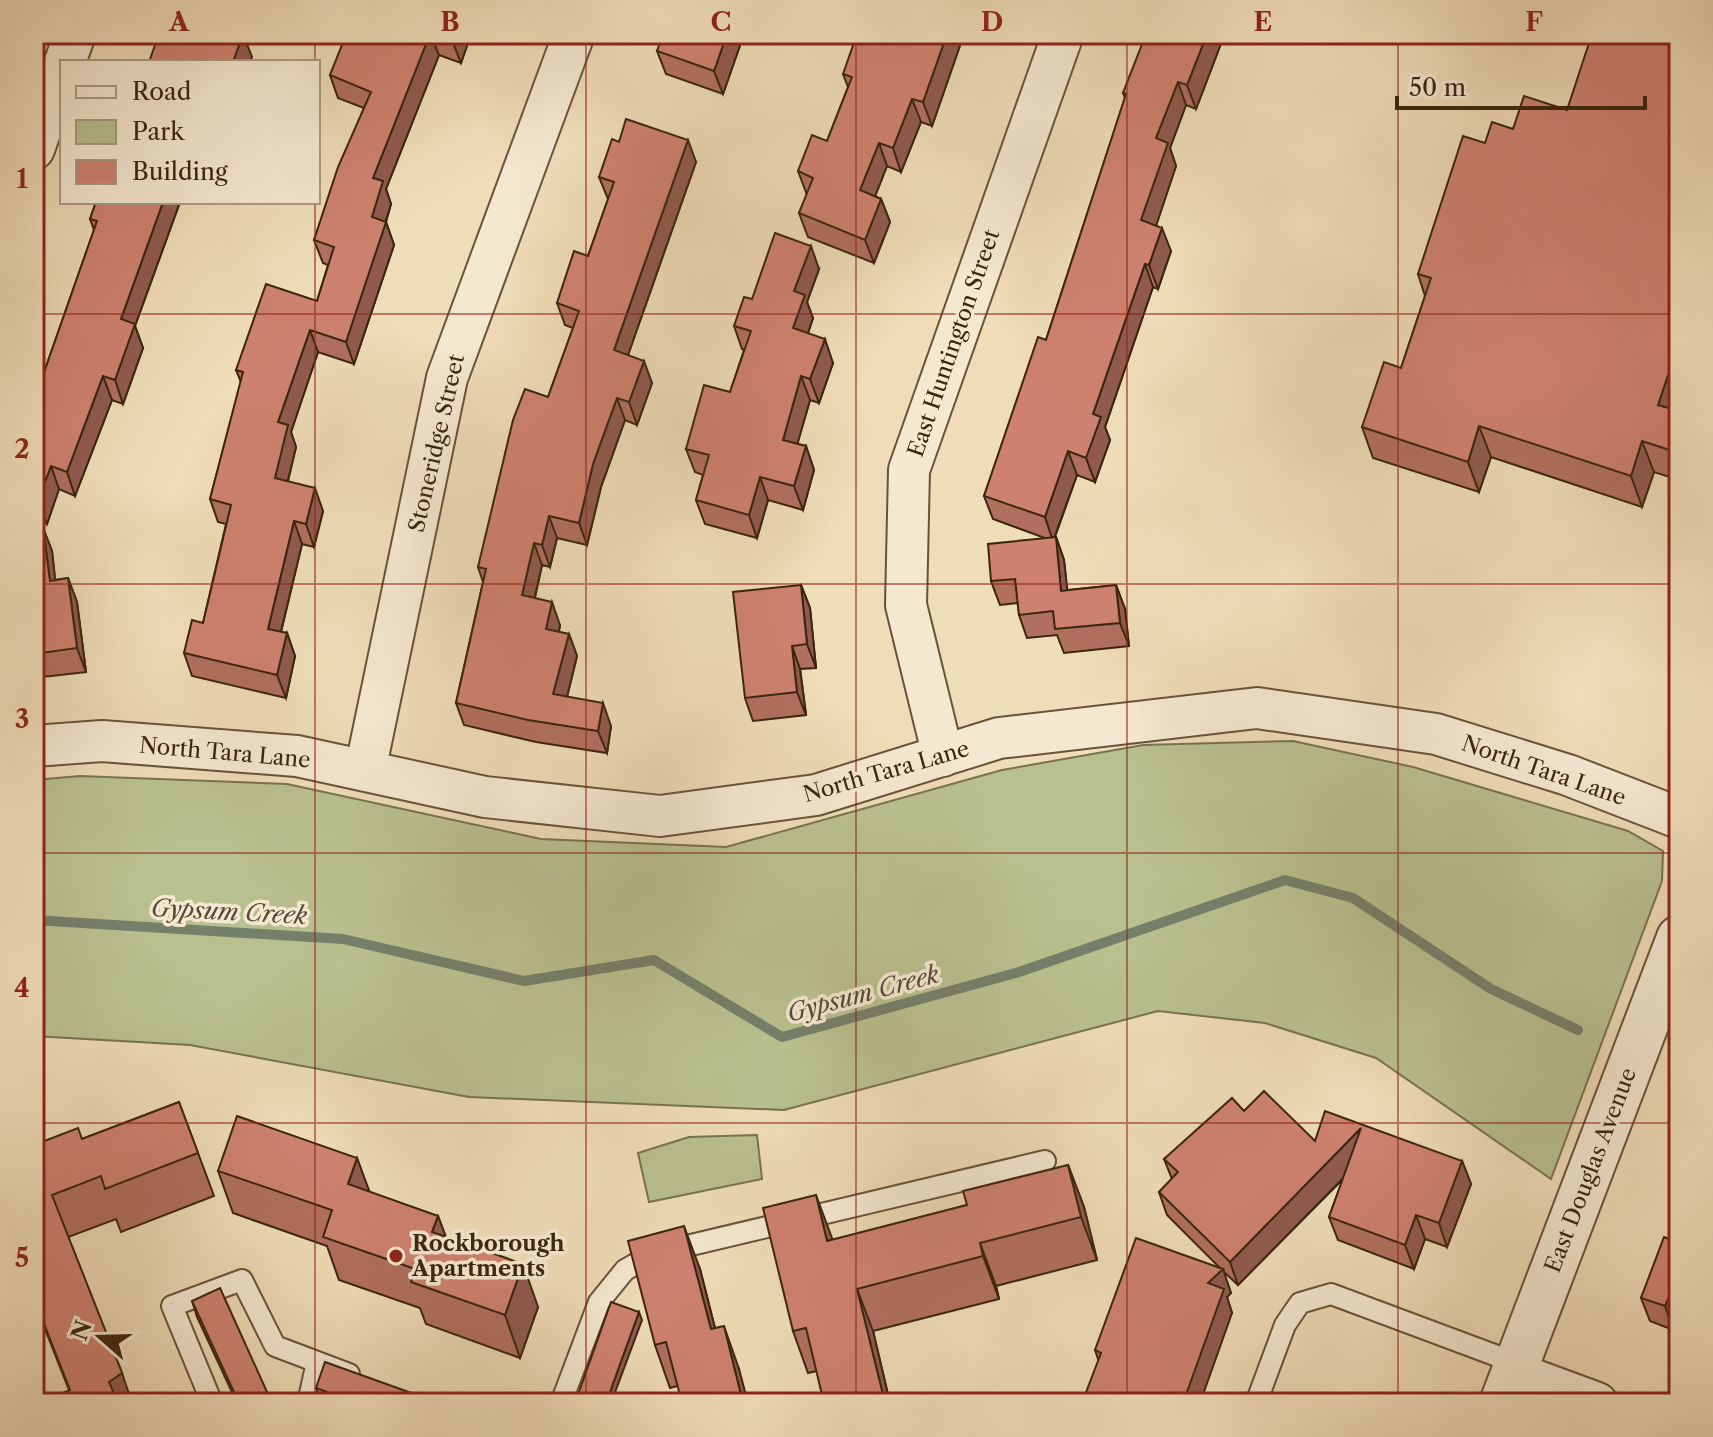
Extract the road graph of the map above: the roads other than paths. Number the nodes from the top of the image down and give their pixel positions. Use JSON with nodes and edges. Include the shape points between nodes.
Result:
{"nodes":[{"id":1,"x":75,"y":34,"type":"edge"},
{"id":2,"x":574,"y":34,"type":"edge"},
{"id":3,"x":1063,"y":34,"type":"edge"},
{"id":4,"x":66,"y":60,"type":"edge"},
{"id":5,"x":60,"y":76,"type":"edge"},
{"id":6,"x":34,"y":149,"type":"edge"},
{"id":7,"x":34,"y":746,"type":"edge"},
{"id":8,"x":943,"y":756,"type":"junction"},
{"id":9,"x":365,"y":771,"type":"junction"},
{"id":10,"x":1679,"y":818,"type":"edge"},
{"id":11,"x":1679,"y":938,"type":"edge"},
{"id":12,"x":1045,"y":1161,"type":"dead end"},
{"id":13,"x":317,"y":1362,"type":"junction"},
{"id":14,"x":1510,"y":1379,"type":"edge"},
{"id":15,"x":372,"y":1382,"type":"edge"},
{"id":16,"x":212,"y":1403,"type":"edge"},
{"id":17,"x":308,"y":1403,"type":"edge"},
{"id":18,"x":561,"y":1403,"type":"edge"},
{"id":19,"x":1256,"y":1403,"type":"edge"},
{"id":20,"x":1597,"y":1403,"type":"edge"}],
"edges":[{"from":1,"to":4,"type":"street"},
{"from":2,"to":9,"type":"street","name":"Stoneridge Street","via":[[447,378]]},
{"from":3,"to":8,"type":"street","name":"East Huntington Street","via":[[909,470],[906,605]]},
{"from":5,"to":6,"type":"street"},
{"from":7,"to":9,"type":"street","name":"North Tara Lane","via":[[102,741],[297,756]]},
{"from":8,"to":9,"type":"street","name":"North Tara Lane","via":[[816,795],[660,816],[485,797]]},
{"from":8,"to":10,"type":"street","name":"North Tara Lane","via":[[999,738],[1257,708],[1436,734],[1568,775]]},
{"from":11,"to":14,"type":"street","name":"East Douglas Avenue"},
{"from":12,"to":18,"type":"lane","via":[[653,1254],[625,1270],[599,1302]]},
{"from":13,"to":15,"type":"lane"},
{"from":13,"to":16,"type":"lane","via":[[275,1346],[242,1280],[172,1306]]},
{"from":13,"to":17,"type":"lane"},
{"from":14,"to":19,"type":"lane","via":[[1331,1294],[1300,1303],[1285,1325]]},
{"from":14,"to":20,"type":"street"}]}
